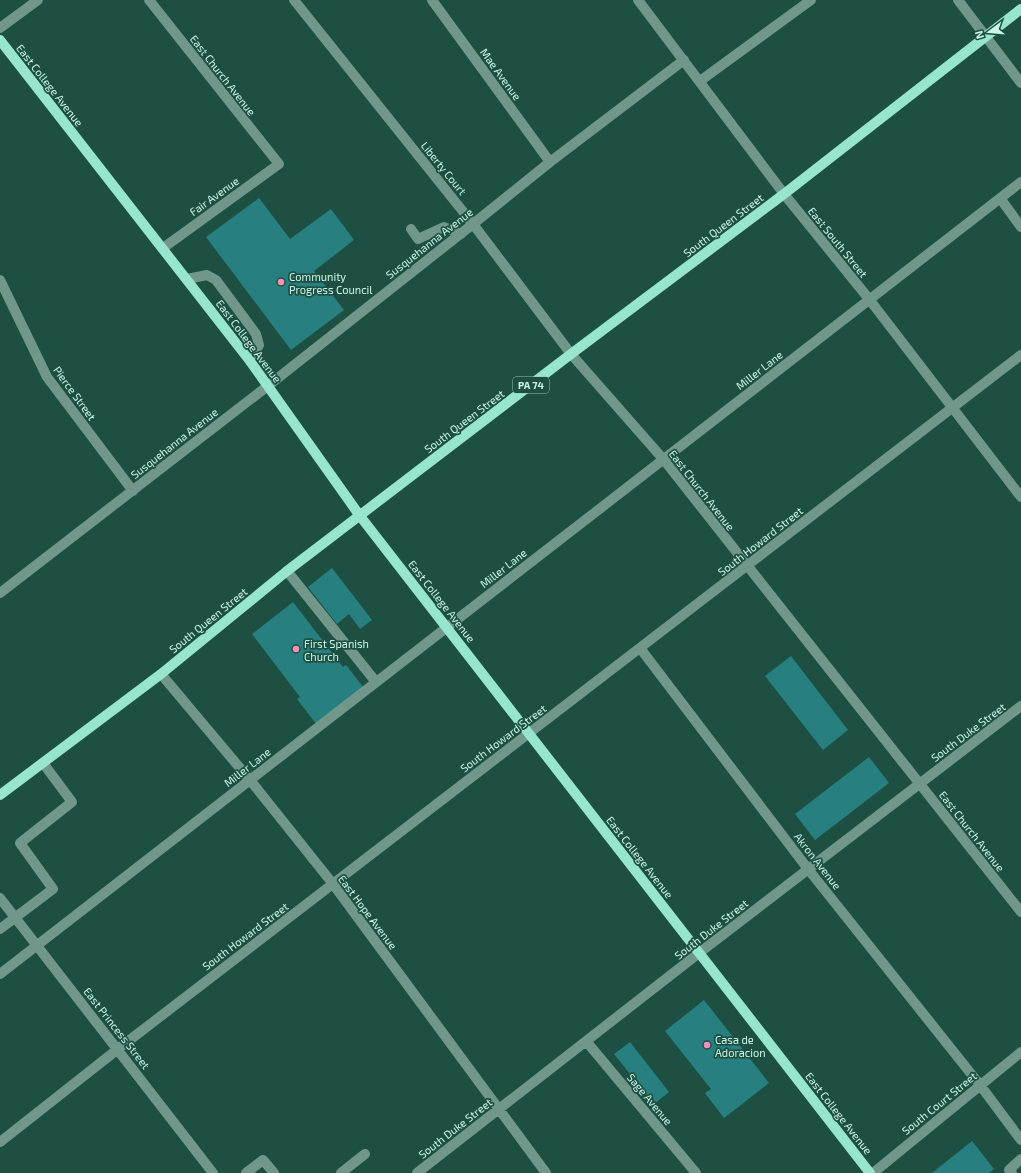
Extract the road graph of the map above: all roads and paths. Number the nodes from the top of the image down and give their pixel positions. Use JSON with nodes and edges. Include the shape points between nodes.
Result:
{"nodes":[{"id":1,"x":38,"y":0,"type":"edge"},
{"id":2,"x":149,"y":0,"type":"edge"},
{"id":3,"x":294,"y":0,"type":"edge"},
{"id":4,"x":432,"y":0,"type":"edge"},
{"id":5,"x":638,"y":0,"type":"edge"},
{"id":6,"x":958,"y":0,"type":"edge"},
{"id":7,"x":806,"y":1,"type":"edge"},
{"id":8,"x":1021,"y":9,"type":"edge"},
{"id":9,"x":0,"y":28,"type":"edge"},
{"id":10,"x":986,"y":36,"type":"junction"},
{"id":11,"x":0,"y":40,"type":"edge"},
{"id":12,"x":684,"y":60,"type":"junction"},
{"id":13,"x":700,"y":81,"type":"junction"},
{"id":14,"x":1021,"y":83,"type":"edge"},
{"id":15,"x":550,"y":162,"type":"junction"},
{"id":16,"x":279,"y":164,"type":"joint"},
{"id":17,"x":1021,"y":182,"type":"edge"},
{"id":18,"x":784,"y":194,"type":"junction"},
{"id":19,"x":1000,"y":198,"type":"junction"},
{"id":20,"x":473,"y":224,"type":"junction"},
{"id":21,"x":1021,"y":226,"type":"edge"},
{"id":22,"x":411,"y":229,"type":"dead end"},
{"id":23,"x":461,"y":234,"type":"junction"},
{"id":24,"x":163,"y":248,"type":"junction"},
{"id":25,"x":187,"y":279,"type":"junction"},
{"id":26,"x":0,"y":280,"type":"edge"},
{"id":27,"x":869,"y":300,"type":"junction"},
{"id":28,"x":571,"y":354,"type":"junction"},
{"id":29,"x":1021,"y":355,"type":"edge"},
{"id":30,"x":250,"y":361,"type":"junction"},
{"id":31,"x":269,"y":386,"type":"junction"},
{"id":32,"x":952,"y":408,"type":"junction"},
{"id":33,"x":664,"y":460,"type":"junction"},
{"id":34,"x":133,"y":491,"type":"junction"},
{"id":35,"x":1021,"y":497,"type":"edge"},
{"id":36,"x":360,"y":516,"type":"junction"},
{"id":37,"x":747,"y":566,"type":"junction"},
{"id":38,"x":287,"y":571,"type":"junction"},
{"id":39,"x":0,"y":593,"type":"edge"},
{"id":40,"x":447,"y":627,"type":"junction"},
{"id":41,"x":640,"y":648,"type":"junction"},
{"id":42,"x":161,"y":674,"type":"junction"},
{"id":43,"x":376,"y":682,"type":"junction"},
{"id":44,"x":1021,"y":706,"type":"edge"},
{"id":45,"x":529,"y":733,"type":"junction"},
{"id":46,"x":43,"y":763,"type":"junction"},
{"id":47,"x":250,"y":780,"type":"junction"},
{"id":48,"x":919,"y":784,"type":"junction"},
{"id":49,"x":0,"y":795,"type":"edge"},
{"id":50,"x":808,"y":869,"type":"junction"},
{"id":51,"x":333,"y":884,"type":"junction"},
{"id":52,"x":0,"y":898,"type":"edge"},
{"id":53,"x":1021,"y":912,"type":"edge"},
{"id":54,"x":16,"y":917,"type":"junction"},
{"id":55,"x":0,"y":929,"type":"edge"},
{"id":56,"x":37,"y":945,"type":"junction"},
{"id":57,"x":699,"y":953,"type":"junction"},
{"id":58,"x":0,"y":974,"type":"edge"},
{"id":59,"x":586,"y":1041,"type":"junction"},
{"id":60,"x":118,"y":1049,"type":"junction"},
{"id":61,"x":1021,"y":1052,"type":"edge"},
{"id":62,"x":980,"y":1086,"type":"junction"},
{"id":63,"x":499,"y":1110,"type":"junction"},
{"id":64,"x":1021,"y":1140,"type":"edge"},
{"id":65,"x":0,"y":1142,"type":"edge"},
{"id":66,"x":364,"y":1154,"type":"dead end"},
{"id":67,"x":1021,"y":1159,"type":"edge"},
{"id":68,"x":344,"y":1172,"type":"edge"},
{"id":69,"x":213,"y":1173,"type":"edge"},
{"id":70,"x":246,"y":1173,"type":"edge"},
{"id":71,"x":274,"y":1173,"type":"edge"},
{"id":72,"x":417,"y":1173,"type":"edge"},
{"id":73,"x":546,"y":1173,"type":"edge"},
{"id":74,"x":696,"y":1173,"type":"edge"},
{"id":75,"x":871,"y":1173,"type":"edge"},
{"id":76,"x":1012,"y":1173,"type":"edge"}],
"edges":[{"from":1,"to":9,"type":"street"},
{"from":2,"to":16,"type":"street","name":"East Church Avenue"},
{"from":3,"to":20,"type":"street","name":"Liberty Court"},
{"from":4,"to":15,"type":"street","name":"Mae Avenue"},
{"from":5,"to":12,"type":"street","name":"East South Street"},
{"from":6,"to":10,"type":"street"},
{"from":7,"to":13,"type":"street"},
{"from":8,"to":10,"type":"main road","name":"South Queen Street","number":"PA 74"},
{"from":10,"to":14,"type":"street"},
{"from":10,"to":18,"type":"main road","name":"South Queen Street","number":"PA 74"},
{"from":11,"to":24,"type":"main road","name":"East College Avenue"},
{"from":12,"to":13,"type":"street","name":"East South Street"},
{"from":12,"to":15,"type":"street","name":"Susquehanna Avenue"},
{"from":13,"to":18,"type":"street","name":"East South Street"},
{"from":15,"to":20,"type":"street","name":"Susquehanna Avenue"},
{"from":16,"to":24,"type":"street","name":"Fair Avenue"},
{"from":17,"to":19,"type":"street","name":"Miller Lane"},
{"from":18,"to":27,"type":"street","name":"East South Street"},
{"from":18,"to":28,"type":"main road","name":"South Queen Street","number":"PA 74"},
{"from":19,"to":21,"type":"street"},
{"from":19,"to":27,"type":"street","name":"Miller Lane"},
{"from":20,"to":23,"type":"street","name":"Susquehanna Avenue"},
{"from":20,"to":28,"type":"street","name":"Liberty Court"},
{"from":22,"to":23,"type":"street","via":[[418,239],[444,227]]},
{"from":23,"to":31,"type":"street","name":"Susquehanna Avenue"},
{"from":24,"to":25,"type":"main road","name":"East College Avenue"},
{"from":25,"to":30,"type":"main road","name":"East College Avenue"},
{"from":25,"to":30,"type":"street","via":[[207,275],[216,280],[256,334],[259,345]]},
{"from":26,"to":34,"type":"street","name":"Pierce Street","via":[[48,377]]},
{"from":27,"to":32,"type":"street","name":"East South Street"},
{"from":27,"to":33,"type":"street","name":"Miller Lane"},
{"from":28,"to":33,"type":"street","name":"East Church Avenue"},
{"from":28,"to":36,"type":"main road","name":"South Queen Street","number":"PA 74"},
{"from":29,"to":32,"type":"street","name":"South Howard Street"},
{"from":30,"to":31,"type":"main road","name":"East College Avenue"},
{"from":31,"to":34,"type":"street","name":"Susquehanna Avenue"},
{"from":31,"to":36,"type":"main road","name":"East College Avenue"},
{"from":32,"to":35,"type":"street","name":"East South Street"},
{"from":32,"to":37,"type":"street","name":"South Howard Street"},
{"from":33,"to":37,"type":"street","name":"East Church Avenue"},
{"from":33,"to":40,"type":"street","name":"Miller Lane"},
{"from":34,"to":39,"type":"street","name":"Susquehanna Avenue"},
{"from":36,"to":38,"type":"main road","name":"South Queen Street","number":"PA 74"},
{"from":36,"to":40,"type":"main road","name":"East College Avenue"},
{"from":37,"to":41,"type":"street","name":"South Howard Street"},
{"from":37,"to":48,"type":"street","name":"East Church Avenue"},
{"from":38,"to":42,"type":"main road","name":"South Queen Street","number":"PA 74"},
{"from":38,"to":43,"type":"street"},
{"from":40,"to":43,"type":"street","name":"Miller Lane"},
{"from":40,"to":45,"type":"main road","name":"East College Avenue"},
{"from":41,"to":45,"type":"street","name":"South Howard Street"},
{"from":41,"to":50,"type":"street","name":"Akron Avenue"},
{"from":42,"to":46,"type":"main road","name":"South Queen Street","number":"PA 74"},
{"from":42,"to":47,"type":"street","name":"East Hope Avenue"},
{"from":43,"to":47,"type":"street","name":"Miller Lane"},
{"from":44,"to":48,"type":"street","name":"South Duke Street"},
{"from":45,"to":51,"type":"street","name":"South Howard Street"},
{"from":45,"to":57,"type":"main road","name":"East College Avenue"},
{"from":46,"to":49,"type":"main road","name":"South Queen Street","number":"PA 74"},
{"from":46,"to":54,"type":"street","via":[[72,802],[20,843],[53,889]]},
{"from":47,"to":51,"type":"street","name":"East Hope Avenue"},
{"from":47,"to":56,"type":"street","name":"Miller Lane"},
{"from":48,"to":50,"type":"street","name":"South Duke Street"},
{"from":48,"to":53,"type":"street","name":"East Church Avenue"},
{"from":50,"to":57,"type":"street","name":"South Duke Street"},
{"from":50,"to":62,"type":"street","name":"Akron Avenue"},
{"from":51,"to":60,"type":"street","name":"South Howard Street"},
{"from":51,"to":63,"type":"street","name":"East Hope Avenue"},
{"from":52,"to":54,"type":"street","name":"East Princess Street"},
{"from":54,"to":55,"type":"street"},
{"from":54,"to":56,"type":"street","name":"East Princess Street"},
{"from":56,"to":58,"type":"street","name":"Miller Lane"},
{"from":56,"to":60,"type":"street","name":"East Princess Street"},
{"from":57,"to":59,"type":"street","name":"South Duke Street"},
{"from":57,"to":75,"type":"main road","name":"East College Avenue"},
{"from":59,"to":63,"type":"street","name":"South Duke Street"},
{"from":59,"to":74,"type":"street","name":"Sage Avenue"},
{"from":60,"to":65,"type":"street","name":"South Howard Street"},
{"from":60,"to":69,"type":"street","name":"East Princess Street"},
{"from":61,"to":62,"type":"street","name":"South Court Street"},
{"from":62,"to":64,"type":"street","name":"Akron Avenue"},
{"from":62,"to":75,"type":"street","name":"South Court Street"},
{"from":63,"to":72,"type":"street","name":"South Duke Street"},
{"from":63,"to":73,"type":"street","name":"East Hope Avenue"},
{"from":66,"to":68,"type":"street"},
{"from":67,"to":76,"type":"street","via":[[1009,1170]]},
{"from":70,"to":71,"type":"street","via":[[264,1160]]}]}
